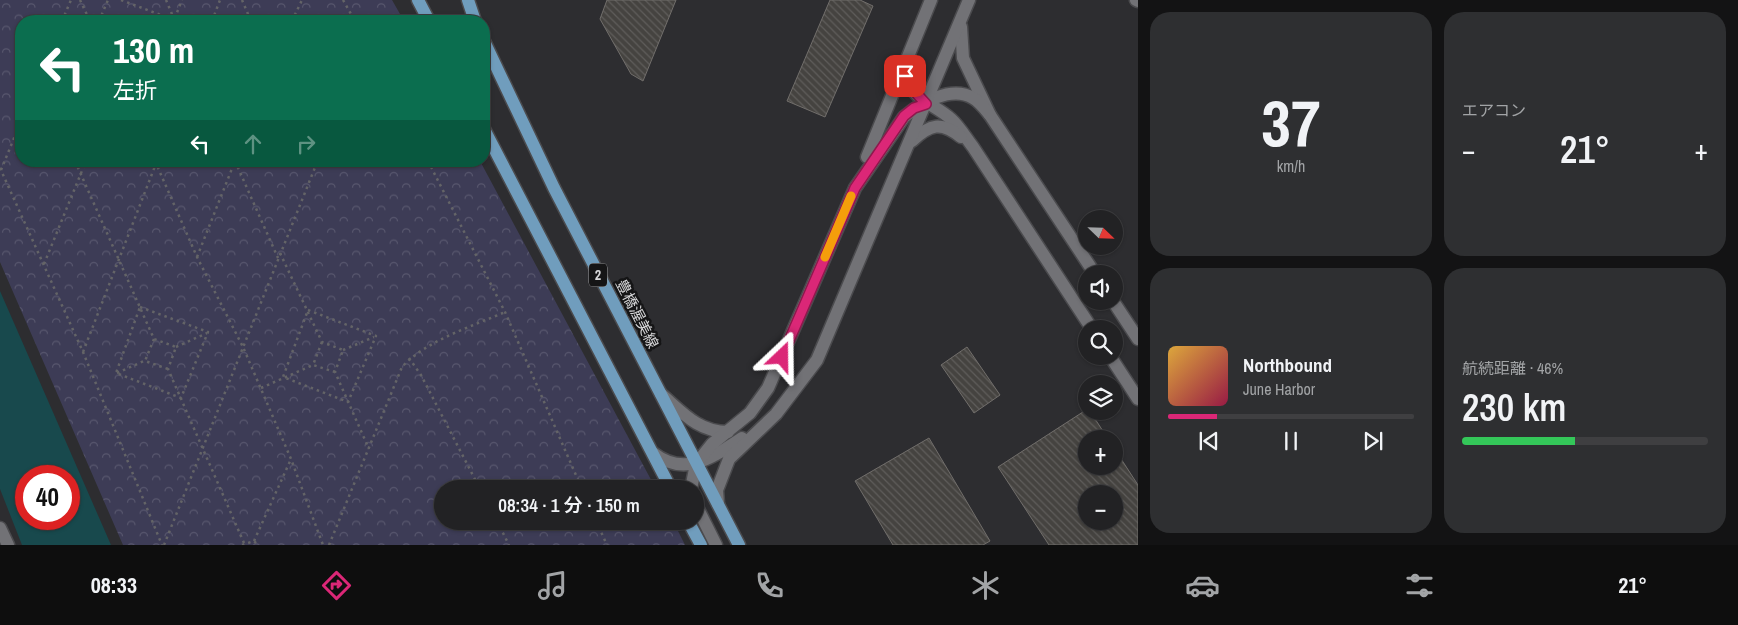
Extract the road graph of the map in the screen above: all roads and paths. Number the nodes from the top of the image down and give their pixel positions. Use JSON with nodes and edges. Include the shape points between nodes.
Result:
{"nodes":[{"id":1,"x":71,"y":0,"type":"edge"},
{"id":2,"x":80,"y":0,"type":"edge"},
{"id":3,"x":108,"y":0,"type":"edge"},
{"id":4,"x":121,"y":0,"type":"edge"},
{"id":5,"x":166,"y":0,"type":"edge"},
{"id":6,"x":182,"y":0,"type":"edge"},
{"id":7,"x":220,"y":0,"type":"edge"},
{"id":8,"x":242,"y":0,"type":"edge"},
{"id":9,"x":302,"y":0,"type":"edge"},
{"id":10,"x":344,"y":0,"type":"edge"},
{"id":11,"x":418,"y":0,"type":"edge"},
{"id":12,"x":468,"y":0,"type":"edge"},
{"id":13,"x":931,"y":0,"type":"edge"},
{"id":14,"x":969,"y":0,"type":"edge"},
{"id":15,"x":65,"y":15,"type":"edge"},
{"id":16,"x":87,"y":15,"type":"edge"},
{"id":17,"x":102,"y":15,"type":"edge"},
{"id":18,"x":160,"y":15,"type":"edge"},
{"id":19,"x":172,"y":15,"type":"edge"},
{"id":20,"x":177,"y":15,"type":"edge"},
{"id":21,"x":214,"y":15,"type":"edge"},
{"id":22,"x":248,"y":15,"type":"edge"},
{"id":23,"x":295,"y":15,"type":"edge"},
{"id":24,"x":351,"y":15,"type":"edge"},
{"id":25,"x":425,"y":15,"type":"edge"},
{"id":26,"x":473,"y":15,"type":"edge"},
{"id":27,"x":962,"y":18,"type":"junction"},
{"id":28,"x":490,"y":54,"type":"edge"},
{"id":29,"x":905,"y":65,"type":"junction"},
{"id":30,"x":926,"y":104,"type":"junction"},
{"id":31,"x":990,"y":114,"type":"junction"},
{"id":32,"x":15,"y":135,"type":"edge"},
{"id":33,"x":490,"y":141,"type":"edge"},
{"id":34,"x":909,"y":143,"type":"junction"},
{"id":35,"x":973,"y":146,"type":"junction"},
{"id":36,"x":78,"y":167,"type":"edge"},
{"id":37,"x":84,"y":167,"type":"edge"},
{"id":38,"x":154,"y":167,"type":"edge"},
{"id":39,"x":158,"y":167,"type":"edge"},
{"id":40,"x":233,"y":167,"type":"edge"},
{"id":41,"x":238,"y":167,"type":"edge"},
{"id":42,"x":316,"y":167,"type":"edge"},
{"id":43,"x":431,"y":167,"type":"edge"},
{"id":44,"x":1,"y":169,"type":"edge"},
{"id":45,"x":81,"y":173,"type":"junction"},
{"id":46,"x":855,"y":188,"type":"junction"},
{"id":47,"x":280,"y":254,"type":"junction"},
{"id":48,"x":197,"y":257,"type":"junction"},
{"id":49,"x":278,"y":259,"type":"junction"},
{"id":50,"x":120,"y":260,"type":"junction"},
{"id":51,"x":44,"y":265,"type":"junction"},
{"id":52,"x":1089,"y":265,"type":"edge"},
{"id":53,"x":140,"y":307,"type":"junction"},
{"id":54,"x":308,"y":310,"type":"junction"},
{"id":55,"x":1119,"y":310,"type":"edge"},
{"id":56,"x":505,"y":312,"type":"junction"},
{"id":57,"x":1086,"y":320,"type":"edge"},
{"id":58,"x":208,"y":332,"type":"junction"},
{"id":59,"x":376,"y":336,"type":"junction"},
{"id":60,"x":154,"y":338,"type":"junction"},
{"id":61,"x":1138,"y":339,"type":"edge"},
{"id":62,"x":322,"y":342,"type":"junction"},
{"id":63,"x":176,"y":347,"type":"junction"},
{"id":64,"x":243,"y":348,"type":"junction"},
{"id":65,"x":343,"y":350,"type":"junction"},
{"id":66,"x":83,"y":352,"type":"junction"},
{"id":67,"x":410,"y":358,"type":"junction"},
{"id":68,"x":145,"y":361,"type":"junction"},
{"id":69,"x":312,"y":365,"type":"junction"},
{"id":70,"x":1116,"y":365,"type":"edge"},
{"id":71,"x":168,"y":369,"type":"junction"},
{"id":72,"x":335,"y":372,"type":"junction"},
{"id":73,"x":116,"y":373,"type":"junction"},
{"id":74,"x":283,"y":377,"type":"junction"},
{"id":75,"x":261,"y":388,"type":"junction"},
{"id":76,"x":658,"y":391,"type":"junction"},
{"id":77,"x":181,"y":398,"type":"junction"},
{"id":78,"x":1138,"y":399,"type":"edge"},
{"id":79,"x":348,"y":402,"type":"junction"},
{"id":80,"x":762,"y":426,"type":"junction"},
{"id":81,"x":728,"y":432,"type":"junction"},
{"id":82,"x":203,"y":448,"type":"junction"},
{"id":83,"x":369,"y":449,"type":"junction"},
{"id":84,"x":653,"y":453,"type":"junction"},
{"id":85,"x":291,"y":459,"type":"junction"},
{"id":86,"x":696,"y":464,"type":"junction"},
{"id":87,"x":475,"y":480,"type":"edge"},
{"id":88,"x":578,"y":480,"type":"edge"},
{"id":89,"x":666,"y":480,"type":"edge"},
{"id":90,"x":693,"y":480,"type":"edge"},
{"id":91,"x":718,"y":506,"type":"junction"},
{"id":92,"x":704,"y":521,"type":"edge"},
{"id":93,"x":0,"y":528,"type":"edge"},
{"id":94,"x":502,"y":530,"type":"edge"},
{"id":95,"x":600,"y":530,"type":"edge"},
{"id":96,"x":693,"y":530,"type":"edge"},
{"id":97,"x":254,"y":542,"type":"junction"},
{"id":98,"x":243,"y":544,"type":"edge"},
{"id":99,"x":8,"y":545,"type":"edge"},
{"id":100,"x":163,"y":545,"type":"edge"},
{"id":101,"x":258,"y":545,"type":"edge"},
{"id":102,"x":324,"y":545,"type":"edge"},
{"id":103,"x":329,"y":545,"type":"edge"},
{"id":104,"x":509,"y":545,"type":"edge"},
{"id":105,"x":606,"y":545,"type":"edge"},
{"id":106,"x":701,"y":545,"type":"edge"},
{"id":107,"x":716,"y":545,"type":"edge"},
{"id":108,"x":739,"y":545,"type":"edge"}],
"edges":[{"from":1,"to":15,"type":"path"},
{"from":2,"to":16,"type":"path"},
{"from":3,"to":17,"type":"path"},
{"from":4,"to":18,"type":"path"},
{"from":5,"to":19,"type":"path"},
{"from":6,"to":20,"type":"path"},
{"from":7,"to":21,"type":"path"},
{"from":8,"to":22,"type":"path"},
{"from":9,"to":23,"type":"path"},
{"from":10,"to":24,"type":"path"},
{"from":11,"to":25,"type":"main road"},
{"from":12,"to":26,"type":"main road"},
{"from":13,"to":29,"type":"street"},
{"from":14,"to":27,"type":"street"},
{"from":27,"to":30,"type":"street"},
{"from":27,"to":31,"type":"street","via":[[962,58]]},
{"from":28,"to":76,"type":"main road","name":"豊橋渥美線","number":"2","via":[[554,188]]},
{"from":29,"to":30,"type":"street","via":[[908,84]]},
{"from":29,"to":46,"type":"street"},
{"from":30,"to":31,"type":"street","via":[[938,97],[971,96]]},
{"from":30,"to":34,"type":"street"},
{"from":30,"to":35,"type":"street","via":[[952,119]]},
{"from":30,"to":46,"type":"street","via":[[904,116]]},
{"from":31,"to":52,"type":"street"},
{"from":32,"to":44,"type":"path"},
{"from":33,"to":84,"type":"main road","number":"2"},
{"from":34,"to":35,"type":"street","via":[[923,130],[936,126],[955,132]]},
{"from":34,"to":80,"type":"street","via":[[817,360],[790,398]]},
{"from":35,"to":57,"type":"street"},
{"from":36,"to":45,"type":"path"},
{"from":37,"to":45,"type":"path"},
{"from":38,"to":50,"type":"path"},
{"from":39,"to":48,"type":"path"},
{"from":40,"to":48,"type":"path"},
{"from":41,"to":49,"type":"path"},
{"from":42,"to":47,"type":"path"},
{"from":43,"to":56,"type":"path"},
{"from":44,"to":51,"type":"path"},
{"from":45,"to":50,"type":"path"},
{"from":45,"to":51,"type":"path"},
{"from":46,"to":81,"type":"street","via":[[768,388],[750,413]]},
{"from":47,"to":49,"type":"path"},
{"from":47,"to":54,"type":"path"},
{"from":48,"to":64,"type":"path"},
{"from":49,"to":64,"type":"path"},
{"from":50,"to":53,"type":"path"},
{"from":50,"to":66,"type":"path"},
{"from":51,"to":66,"type":"path"},
{"from":53,"to":58,"type":"path"},
{"from":53,"to":60,"type":"path"},
{"from":53,"to":73,"type":"path"},
{"from":54,"to":59,"type":"path"},
{"from":54,"to":62,"type":"path"},
{"from":54,"to":74,"type":"path"},
{"from":55,"to":61,"type":"street"},
{"from":56,"to":67,"type":"path","via":[[429,346]]},
{"from":56,"to":88,"type":"path"},
{"from":58,"to":63,"type":"path"},
{"from":58,"to":77,"type":"path"},
{"from":59,"to":65,"type":"path"},
{"from":59,"to":79,"type":"path"},
{"from":60,"to":63,"type":"path"},
{"from":60,"to":68,"type":"path"},
{"from":62,"to":65,"type":"path"},
{"from":62,"to":69,"type":"path"},
{"from":63,"to":71,"type":"path"},
{"from":64,"to":75,"type":"path"},
{"from":64,"to":82,"type":"path"},
{"from":65,"to":72,"type":"path"},
{"from":66,"to":100,"type":"path"},
{"from":67,"to":83,"type":"path","via":[[402,366]]},
{"from":67,"to":87,"type":"path"},
{"from":68,"to":71,"type":"path"},
{"from":68,"to":73,"type":"path"},
{"from":69,"to":72,"type":"path"},
{"from":69,"to":74,"type":"path"},
{"from":70,"to":78,"type":"street"},
{"from":71,"to":77,"type":"path"},
{"from":72,"to":79,"type":"path"},
{"from":73,"to":77,"type":"path"},
{"from":74,"to":75,"type":"path"},
{"from":74,"to":79,"type":"path"},
{"from":75,"to":85,"type":"path"},
{"from":76,"to":81,"type":"street","via":[[698,426]]},
{"from":76,"to":86,"type":"main road","name":"豊橋渥美線","number":"2"},
{"from":77,"to":82,"type":"path"},
{"from":79,"to":83,"type":"path"},
{"from":80,"to":86,"type":"street"},
{"from":80,"to":91,"type":"street","via":[[722,472],[717,490]]},
{"from":81,"to":86,"type":"street","via":[[709,447]]},
{"from":82,"to":98,"type":"path"},
{"from":82,"to":100,"type":"path"},
{"from":83,"to":103,"type":"path"},
{"from":84,"to":86,"type":"street","via":[[671,464]]},
{"from":84,"to":89,"type":"main road","number":"2"},
{"from":85,"to":97,"type":"path"},
{"from":85,"to":102,"type":"path"},
{"from":86,"to":90,"type":"street"},
{"from":86,"to":91,"type":"main road","name":"豊橋渥美線","number":"2"},
{"from":91,"to":108,"type":"main road","name":"豊橋渥美線","number":"2"},
{"from":92,"to":107,"type":"street"},
{"from":93,"to":99,"type":"street"},
{"from":94,"to":104,"type":"path"},
{"from":95,"to":105,"type":"path"},
{"from":96,"to":106,"type":"main road"},
{"from":97,"to":98,"type":"path"},
{"from":97,"to":101,"type":"path"}]}
